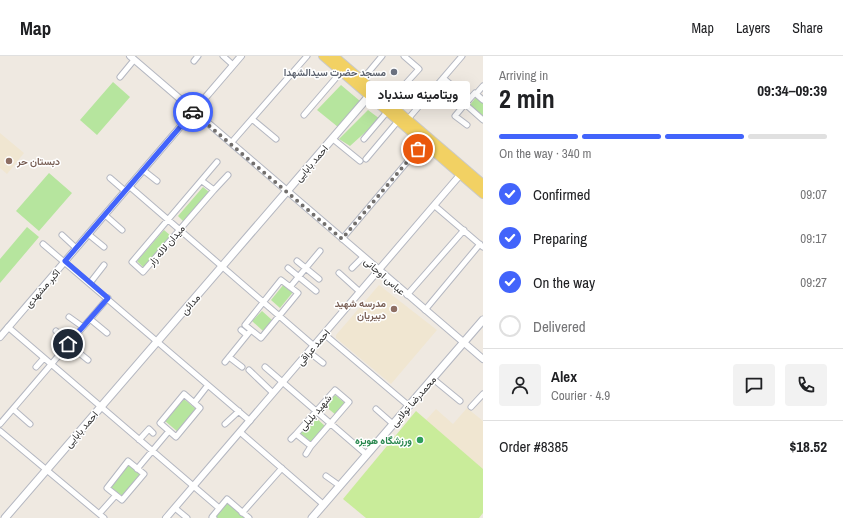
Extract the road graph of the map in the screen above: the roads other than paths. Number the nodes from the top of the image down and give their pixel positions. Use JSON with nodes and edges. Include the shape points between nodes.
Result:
{"nodes":[{"id":1,"x":198,"y":56,"type":"edge"},
{"id":2,"x":223,"y":56,"type":"edge"},
{"id":3,"x":241,"y":56,"type":"edge"},
{"id":4,"x":307,"y":56,"type":"edge"},
{"id":5,"x":323,"y":56,"type":"edge"},
{"id":6,"x":382,"y":56,"type":"edge"},
{"id":7,"x":404,"y":56,"type":"edge"},
{"id":8,"x":462,"y":56,"type":"edge"},
{"id":9,"x":132,"y":58,"type":"edge"},
{"id":10,"x":340,"y":58,"type":"edge"},
{"id":11,"x":194,"y":61,"type":"dead end"},
{"id":12,"x":233,"y":65,"type":"junction"},
{"id":13,"x":341,"y":72,"type":"junction"},
{"id":14,"x":120,"y":77,"type":"dead end"},
{"id":15,"x":443,"y":78,"type":"junction"},
{"id":16,"x":362,"y":80,"type":"junction"},
{"id":17,"x":483,"y":86,"type":"edge"},
{"id":18,"x":372,"y":93,"type":"junction"},
{"id":19,"x":476,"y":94,"type":"junction"},
{"id":20,"x":483,"y":100,"type":"edge"},
{"id":21,"x":467,"y":102,"type":"junction"},
{"id":22,"x":388,"y":103,"type":"junction"},
{"id":23,"x":194,"y":111,"type":"junction"},
{"id":24,"x":387,"y":112,"type":"junction"},
{"id":25,"x":304,"y":115,"type":"dead end"},
{"id":26,"x":252,"y":119,"type":"junction"},
{"id":27,"x":408,"y":119,"type":"junction"},
{"id":28,"x":483,"y":120,"type":"edge"},
{"id":29,"x":398,"y":121,"type":"junction"},
{"id":30,"x":467,"y":126,"type":"dead end"},
{"id":31,"x":276,"y":139,"type":"dead end"},
{"id":32,"x":333,"y":139,"type":"junction"},
{"id":33,"x":364,"y":139,"type":"dead end"},
{"id":34,"x":231,"y":144,"type":"junction"},
{"id":35,"x":418,"y":149,"type":"dead end"},
{"id":36,"x":366,"y":159,"type":"dead end"},
{"id":37,"x":360,"y":161,"type":"dead end"},
{"id":38,"x":217,"y":162,"type":"dead end"},
{"id":39,"x":143,"y":170,"type":"junction"},
{"id":40,"x":463,"y":172,"type":"junction"},
{"id":41,"x":228,"y":175,"type":"dead end"},
{"id":42,"x":110,"y":178,"type":"dead end"},
{"id":43,"x":157,"y":181,"type":"dead end"},
{"id":44,"x":202,"y":181,"type":"junction"},
{"id":45,"x":483,"y":184,"type":"edge"},
{"id":46,"x":127,"y":188,"type":"junction"},
{"id":47,"x":214,"y":190,"type":"junction"},
{"id":48,"x":287,"y":192,"type":"junction"},
{"id":49,"x":483,"y":194,"type":"edge"},
{"id":50,"x":435,"y":206,"type":"junction"},
{"id":51,"x":105,"y":215,"type":"junction"},
{"id":52,"x":168,"y":221,"type":"junction"},
{"id":53,"x":122,"y":230,"type":"dead end"},
{"id":54,"x":179,"y":230,"type":"junction"},
{"id":55,"x":464,"y":230,"type":"junction"},
{"id":56,"x":62,"y":234,"type":"dead end"},
{"id":57,"x":88,"y":234,"type":"junction"},
{"id":58,"x":342,"y":239,"type":"junction"},
{"id":59,"x":43,"y":244,"type":"dead end"},
{"id":60,"x":482,"y":245,"type":"edge"},
{"id":61,"x":104,"y":247,"type":"dead end"},
{"id":62,"x":76,"y":248,"type":"junction"},
{"id":63,"x":320,"y":251,"type":"dead end"},
{"id":64,"x":363,"y":257,"type":"junction"},
{"id":65,"x":65,"y":261,"type":"junction"},
{"id":66,"x":297,"y":261,"type":"dead end"},
{"id":67,"x":104,"y":265,"type":"dead end"},
{"id":68,"x":222,"y":267,"type":"junction"},
{"id":69,"x":288,"y":268,"type":"dead end"},
{"id":70,"x":306,"y":268,"type":"junction"},
{"id":71,"x":352,"y":268,"type":"dead end"},
{"id":72,"x":379,"y":270,"type":"junction"},
{"id":73,"x":339,"y":273,"type":"dead end"},
{"id":74,"x":299,"y":277,"type":"junction"},
{"id":75,"x":319,"y":279,"type":"dead end"},
{"id":76,"x":90,"y":283,"type":"junction"},
{"id":77,"x":290,"y":287,"type":"junction"},
{"id":78,"x":316,"y":291,"type":"dead end"},
{"id":79,"x":360,"y":292,"type":"junction"},
{"id":80,"x":407,"y":294,"type":"junction"},
{"id":81,"x":108,"y":298,"type":"junction"},
{"id":82,"x":264,"y":302,"type":"junction"},
{"id":83,"x":425,"y":310,"type":"junction"},
{"id":84,"x":280,"y":316,"type":"junction"},
{"id":85,"x":69,"y":317,"type":"dead end"},
{"id":86,"x":90,"y":319,"type":"junction"},
{"id":87,"x":483,"y":320,"type":"edge"},
{"id":88,"x":8,"y":327,"type":"junction"},
{"id":89,"x":83,"y":327,"type":"junction"},
{"id":90,"x":241,"y":330,"type":"dead end"},
{"id":91,"x":251,"y":330,"type":"junction"},
{"id":92,"x":56,"y":332,"type":"dead end"},
{"id":93,"x":107,"y":333,"type":"dead end"},
{"id":94,"x":324,"y":334,"type":"junction"},
{"id":95,"x":247,"y":335,"type":"junction"},
{"id":96,"x":0,"y":337,"type":"edge"},
{"id":97,"x":158,"y":341,"type":"junction"},
{"id":98,"x":69,"y":343,"type":"junction"},
{"id":99,"x":463,"y":343,"type":"junction"},
{"id":100,"x":314,"y":346,"type":"junction"},
{"id":101,"x":309,"y":352,"type":"junction"},
{"id":102,"x":229,"y":357,"type":"junction"},
{"id":103,"x":44,"y":358,"type":"junction"},
{"id":104,"x":88,"y":360,"type":"dead end"},
{"id":105,"x":483,"y":360,"type":"edge"},
{"id":106,"x":225,"y":362,"type":"dead end"},
{"id":107,"x":51,"y":364,"type":"junction"},
{"id":108,"x":323,"y":364,"type":"dead end"},
{"id":109,"x":36,"y":367,"type":"dead end"},
{"id":110,"x":242,"y":367,"type":"dead end"},
{"id":111,"x":265,"y":367,"type":"dead end"},
{"id":112,"x":249,"y":370,"type":"dead end"},
{"id":113,"x":432,"y":378,"type":"junction"},
{"id":114,"x":282,"y":383,"type":"junction"},
{"id":115,"x":208,"y":385,"type":"junction"},
{"id":116,"x":273,"y":393,"type":"junction"},
{"id":117,"x":483,"y":394,"type":"edge"},
{"id":118,"x":460,"y":401,"type":"dead end"},
{"id":119,"x":194,"y":403,"type":"junction"},
{"id":120,"x":409,"y":406,"type":"junction"},
{"id":121,"x":101,"y":407,"type":"junction"},
{"id":122,"x":472,"y":407,"type":"dead end"},
{"id":123,"x":13,"y":409,"type":"junction"},
{"id":124,"x":376,"y":410,"type":"dead end"},
{"id":125,"x":238,"y":411,"type":"junction"},
{"id":126,"x":316,"y":412,"type":"junction"},
{"id":127,"x":250,"y":421,"type":"junction"},
{"id":128,"x":0,"y":424,"type":"edge"},
{"id":129,"x":30,"y":424,"type":"dead end"},
{"id":130,"x":225,"y":424,"type":"dead end"},
{"id":131,"x":330,"y":424,"type":"junction"},
{"id":132,"x":393,"y":424,"type":"junction"},
{"id":133,"x":0,"y":431,"type":"edge"},
{"id":134,"x":169,"y":431,"type":"junction"},
{"id":135,"x":240,"y":432,"type":"junction"},
{"id":136,"x":153,"y":433,"type":"dead end"},
{"id":137,"x":296,"y":434,"type":"junction"},
{"id":138,"x":290,"y":439,"type":"dead end"},
{"id":139,"x":139,"y":440,"type":"junction"},
{"id":140,"x":311,"y":446,"type":"junction"},
{"id":141,"x":152,"y":450,"type":"junction"},
{"id":142,"x":306,"y":454,"type":"dead end"},
{"id":143,"x":367,"y":455,"type":"junction"},
{"id":144,"x":282,"y":468,"type":"junction"},
{"id":145,"x":137,"y":469,"type":"junction"},
{"id":146,"x":46,"y":470,"type":"junction"},
{"id":147,"x":326,"y":476,"type":"dead end"},
{"id":148,"x":193,"y":486,"type":"junction"},
{"id":149,"x":340,"y":486,"type":"junction"},
{"id":150,"x":116,"y":495,"type":"junction"},
{"id":151,"x":324,"y":505,"type":"junction"},
{"id":152,"x":175,"y":508,"type":"junction"},
{"id":153,"x":219,"y":508,"type":"junction"},
{"id":154,"x":242,"y":513,"type":"junction"},
{"id":155,"x":99,"y":514,"type":"junction"},
{"id":156,"x":5,"y":518,"type":"edge"},
{"id":157,"x":104,"y":518,"type":"edge"},
{"id":158,"x":166,"y":518,"type":"edge"},
{"id":159,"x":188,"y":518,"type":"edge"},
{"id":160,"x":214,"y":518,"type":"edge"},
{"id":161,"x":249,"y":518,"type":"edge"},
{"id":162,"x":312,"y":518,"type":"edge"}],
"edges":[{"from":1,"to":11,"type":"street"},
{"from":2,"to":12,"type":"street"},
{"from":3,"to":12,"type":"street","name":"اکبر مشهدی"},
{"from":4,"to":26,"type":"street"},
{"from":5,"to":13,"type":"main road"},
{"from":6,"to":16,"type":"street"},
{"from":7,"to":22,"type":"street","via":[[419,69]]},
{"from":8,"to":15,"type":"street"},
{"from":9,"to":14,"type":"street"},
{"from":9,"to":23,"type":"street","name":"عباس اوجانی"},
{"from":10,"to":16,"type":"main road"},
{"from":12,"to":23,"type":"street","name":"اکبر مشهدی"},
{"from":13,"to":18,"type":"main road"},
{"from":13,"to":25,"type":"street"},
{"from":15,"to":21,"type":"street"},
{"from":15,"to":27,"type":"street"},
{"from":16,"to":18,"type":"main road"},
{"from":17,"to":19,"type":"street"},
{"from":18,"to":22,"type":"main road"},
{"from":18,"to":24,"type":"main road"},
{"from":18,"to":32,"type":"main road","name":"احمد بابایی"},
{"from":19,"to":20,"type":"street"},
{"from":19,"to":21,"type":"street"},
{"from":21,"to":28,"type":"street"},
{"from":21,"to":30,"type":"street","via":[[455,116]]},
{"from":22,"to":27,"type":"main road"},
{"from":23,"to":34,"type":"street","name":"عباس اوجانی"},
{"from":23,"to":39,"type":"street","name":"اکبر مشهدی"},
{"from":24,"to":29,"type":"main road"},
{"from":24,"to":33,"type":"street"},
{"from":26,"to":31,"type":"street"},
{"from":26,"to":34,"type":"street"},
{"from":27,"to":40,"type":"main road"},
{"from":29,"to":36,"type":"street"},
{"from":29,"to":40,"type":"main road"},
{"from":32,"to":37,"type":"street"},
{"from":32,"to":48,"type":"main road","name":"احمد بابایی"},
{"from":34,"to":48,"type":"street","name":"عباس اوجانی"},
{"from":35,"to":58,"type":"street"},
{"from":38,"to":44,"type":"street","name":"میدان لاله زار"},
{"from":39,"to":43,"type":"street"},
{"from":39,"to":46,"type":"street","name":"اکبر مشهدی"},
{"from":40,"to":45,"type":"main road"},
{"from":40,"to":49,"type":"main road"},
{"from":40,"to":50,"type":"street","name":"احمد عراقی"},
{"from":41,"to":47,"type":"street","name":"میدان لاله زار"},
{"from":42,"to":46,"type":"street"},
{"from":44,"to":47,"type":"street"},
{"from":44,"to":52,"type":"street","name":"میدان لاله زار"},
{"from":46,"to":51,"type":"street","name":"اکبر مشهدی"},
{"from":46,"to":52,"type":"street"},
{"from":47,"to":54,"type":"street","name":"میدان لاله زار"},
{"from":48,"to":58,"type":"street","name":"عباس اوجانی"},
{"from":48,"to":68,"type":"main road","name":"احمد بابایی"},
{"from":50,"to":55,"type":"street"},
{"from":50,"to":72,"type":"street","name":"احمد عراقی"},
{"from":51,"to":53,"type":"street"},
{"from":51,"to":57,"type":"street","name":"اکبر مشهدی"},
{"from":52,"to":54,"type":"street"},
{"from":52,"to":54,"type":"street","name":"میدان لاله زار","via":[[132,262],[143,272]]},
{"from":54,"to":68,"type":"street"},
{"from":55,"to":60,"type":"street"},
{"from":55,"to":80,"type":"street"},
{"from":56,"to":62,"type":"street"},
{"from":57,"to":61,"type":"street"},
{"from":57,"to":62,"type":"street","name":"اکبر مشهدی"},
{"from":58,"to":64,"type":"street","name":"عباس اوجانی"},
{"from":59,"to":65,"type":"street"},
{"from":60,"to":83,"type":"street"},
{"from":62,"to":65,"type":"street","name":"اکبر مشهدی"},
{"from":63,"to":70,"type":"street"},
{"from":64,"to":71,"type":"street"},
{"from":64,"to":72,"type":"street","name":"عباس اوجانی"},
{"from":65,"to":76,"type":"street"},
{"from":65,"to":88,"type":"street","name":"اکبر مشهدی"},
{"from":66,"to":70,"type":"street"},
{"from":67,"to":76,"type":"street"},
{"from":68,"to":82,"type":"street"},
{"from":68,"to":97,"type":"main road","name":"مدائن"},
{"from":69,"to":74,"type":"street"},
{"from":70,"to":74,"type":"street"},
{"from":70,"to":75,"type":"street"},
{"from":72,"to":79,"type":"street","name":"احمد عراقی"},
{"from":72,"to":80,"type":"street","name":"عباس اوجانی"},
{"from":73,"to":79,"type":"street"},
{"from":74,"to":77,"type":"street"},
{"from":74,"to":78,"type":"street"},
{"from":76,"to":81,"type":"street"},
{"from":77,"to":82,"type":"street","via":[[282,280]]},
{"from":77,"to":84,"type":"street","via":[[298,293]]},
{"from":79,"to":94,"type":"street","name":"احمد عراقی"},
{"from":80,"to":83,"type":"street","name":"عباس اوجانی"},
{"from":81,"to":86,"type":"street"},
{"from":81,"to":97,"type":"street"},
{"from":82,"to":84,"type":"street"},
{"from":82,"to":91,"type":"street","via":[[245,325]]},
{"from":83,"to":99,"type":"street","name":"عباس اوجانی"},
{"from":84,"to":91,"type":"street","via":[[261,338]]},
{"from":84,"to":100,"type":"street"},
{"from":85,"to":89,"type":"street"},
{"from":86,"to":89,"type":"street"},
{"from":86,"to":93,"type":"street"},
{"from":87,"to":99,"type":"main road","name":"محمدرضا تولایی"},
{"from":88,"to":96,"type":"street","name":"اکبر مشهدی"},
{"from":88,"to":103,"type":"street"},
{"from":89,"to":98,"type":"street"},
{"from":90,"to":95,"type":"street"},
{"from":91,"to":95,"type":"street"},
{"from":92,"to":98,"type":"street"},
{"from":94,"to":100,"type":"street","name":"احمد عراقی"},
{"from":94,"to":120,"type":"street"},
{"from":95,"to":102,"type":"street"},
{"from":97,"to":115,"type":"street"},
{"from":97,"to":121,"type":"main road","name":"احمد بابایی"},
{"from":98,"to":104,"type":"street"},
{"from":98,"to":107,"type":"street"},
{"from":99,"to":105,"type":"street","name":"عباس اوجانی"},
{"from":99,"to":113,"type":"main road","name":"محمدرضا تولایی"},
{"from":100,"to":101,"type":"street","name":"احمد عراقی"},
{"from":101,"to":108,"type":"street"},
{"from":101,"to":114,"type":"street","name":"احمد عراقی"},
{"from":102,"to":106,"type":"street"},
{"from":102,"to":110,"type":"street"},
{"from":103,"to":107,"type":"street"},
{"from":103,"to":109,"type":"street"},
{"from":107,"to":121,"type":"street"},
{"from":107,"to":123,"type":"street"},
{"from":111,"to":114,"type":"street"},
{"from":112,"to":116,"type":"street"},
{"from":113,"to":118,"type":"street"},
{"from":113,"to":120,"type":"main road","name":"محمدرضا تولایی"},
{"from":114,"to":116,"type":"street","name":"احمد عراقی"},
{"from":114,"to":126,"type":"street"},
{"from":115,"to":119,"type":"street"},
{"from":115,"to":125,"type":"street"},
{"from":116,"to":127,"type":"street","name":"احمد عراقی"},
{"from":117,"to":122,"type":"street"},
{"from":119,"to":134,"type":"street","via":[[200,408],[176,437]]},
{"from":119,"to":134,"type":"street","via":[[184,394],[160,423]]},
{"from":120,"to":132,"type":"main road","name":"محمدرضا تولایی"},
{"from":121,"to":139,"type":"street"},
{"from":121,"to":146,"type":"main road","name":"احمد بابایی"},
{"from":123,"to":128,"type":"street"},
{"from":123,"to":129,"type":"street"},
{"from":124,"to":132,"type":"street"},
{"from":125,"to":127,"type":"street"},
{"from":125,"to":130,"type":"street"},
{"from":126,"to":131,"type":"street"},
{"from":126,"to":131,"type":"street","name":"شهید بلبلی","via":[[335,390],[349,402]]},
{"from":126,"to":137,"type":"street","name":"شهید بلبلی"},
{"from":127,"to":135,"type":"street","name":"احمد عراقی"},
{"from":131,"to":140,"type":"street","name":"شهید بلبلی"},
{"from":131,"to":143,"type":"street"},
{"from":132,"to":143,"type":"main road","name":"محمدرضا تولایی"},
{"from":133,"to":146,"type":"street"},
{"from":134,"to":141,"type":"street"},
{"from":135,"to":144,"type":"street"},
{"from":135,"to":148,"type":"street","name":"احمد عراقی"},
{"from":136,"to":139,"type":"street","via":[[149,429]]},
{"from":137,"to":138,"type":"street"},
{"from":137,"to":140,"type":"street","name":"شهید بلبلی"},
{"from":139,"to":141,"type":"street"},
{"from":140,"to":142,"type":"street"},
{"from":141,"to":145,"type":"street"},
{"from":141,"to":148,"type":"street"},
{"from":143,"to":149,"type":"main road","name":"محمدرضا تولایی"},
{"from":144,"to":151,"type":"street"},
{"from":144,"to":154,"type":"street"},
{"from":145,"to":150,"type":"street","via":[[144,474],[122,500]]},
{"from":145,"to":150,"type":"street","via":[[128,461],[107,488]]},
{"from":146,"to":155,"type":"street"},
{"from":146,"to":156,"type":"main road","name":"احمد بابایی"},
{"from":147,"to":149,"type":"street"},
{"from":148,"to":152,"type":"street","name":"احمد عراقی"},
{"from":148,"to":153,"type":"street"},
{"from":149,"to":151,"type":"main road","name":"محمدرضا تولایی"},
{"from":150,"to":155,"type":"street"},
{"from":151,"to":162,"type":"main road","name":"محمدرضا تولایی"},
{"from":152,"to":158,"type":"street","name":"احمد عراقی"},
{"from":152,"to":159,"type":"street"},
{"from":153,"to":154,"type":"street","via":[[227,499]]},
{"from":153,"to":160,"type":"street","via":[[212,517]]},
{"from":154,"to":161,"type":"street"},
{"from":155,"to":157,"type":"street"}]}
